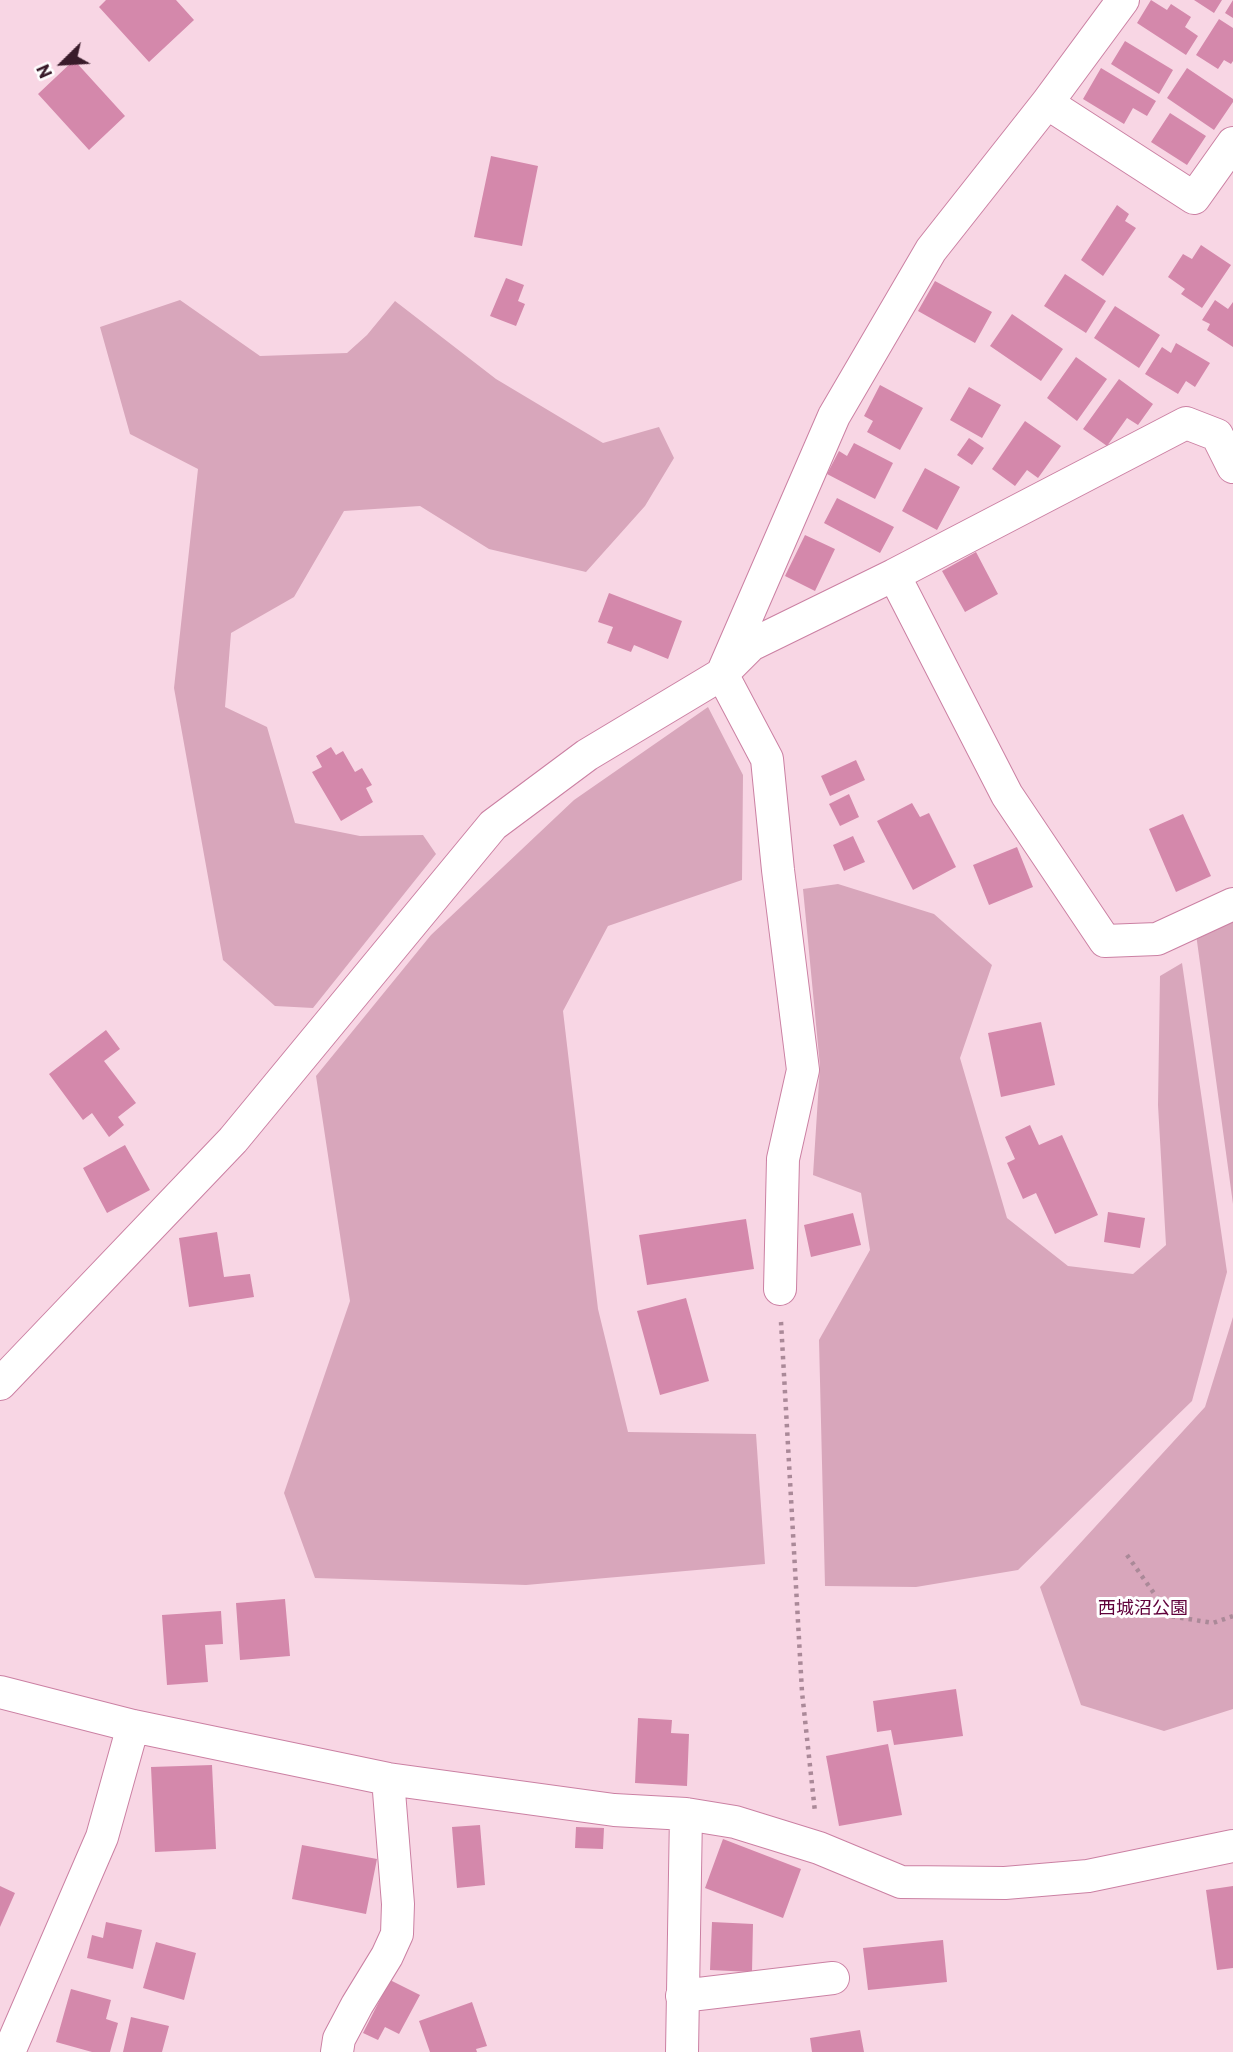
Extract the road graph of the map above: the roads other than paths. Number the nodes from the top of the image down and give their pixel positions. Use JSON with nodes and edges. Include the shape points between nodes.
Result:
{"nodes":[{"id":1,"x":1123,"y":0,"type":"edge"},
{"id":2,"x":1047,"y":103,"type":"junction"},
{"id":3,"x":1233,"y":143,"type":"edge"},
{"id":4,"x":1233,"y":467,"type":"edge"},
{"id":5,"x":894,"y":575,"type":"junction"},
{"id":6,"x":722,"y":674,"type":"junction"},
{"id":7,"x":1233,"y":904,"type":"edge"},
{"id":8,"x":780,"y":1289,"type":"road end"},
{"id":9,"x":0,"y":1384,"type":"edge"},
{"id":10,"x":0,"y":1692,"type":"edge"},
{"id":11,"x":133,"y":1726,"type":"junction"},
{"id":12,"x":388,"y":1779,"type":"junction"},
{"id":13,"x":686,"y":1814,"type":"junction"},
{"id":14,"x":1233,"y":1846,"type":"edge"},
{"id":15,"x":833,"y":1978,"type":"dead end"},
{"id":16,"x":682,"y":1996,"type":"junction"},
{"id":17,"x":9,"y":2052,"type":"edge"},
{"id":18,"x":337,"y":2052,"type":"edge"},
{"id":19,"x":682,"y":2052,"type":"edge"}],
"edges":[{"from":1,"to":2,"type":"street"},
{"from":2,"to":3,"type":"street","via":[[1194,198]]},
{"from":2,"to":6,"type":"street","via":[[932,250],[834,416]]},
{"from":4,"to":5,"type":"street","via":[[1217,435],[1186,423]]},
{"from":5,"to":6,"type":"street","via":[[751,645]]},
{"from":5,"to":7,"type":"street","via":[[1007,795],[1105,941],[1157,939]]},
{"from":6,"to":8,"type":"street","via":[[767,759],[803,1070],[783,1159]]},
{"from":6,"to":9,"type":"street","via":[[587,755],[493,825],[233,1140]]},
{"from":10,"to":11,"type":"street"},
{"from":11,"to":12,"type":"street"},
{"from":11,"to":17,"type":"street","via":[[102,1837]]},
{"from":12,"to":13,"type":"street","via":[[614,1811]]},
{"from":12,"to":18,"type":"street","via":[[397,1934],[339,2039]]},
{"from":13,"to":14,"type":"street","via":[[735,1822],[819,1848],[901,1882],[1005,1883],[1088,1876]]},
{"from":13,"to":16,"type":"street"},
{"from":15,"to":16,"type":"street"},
{"from":16,"to":19,"type":"street"}]}
